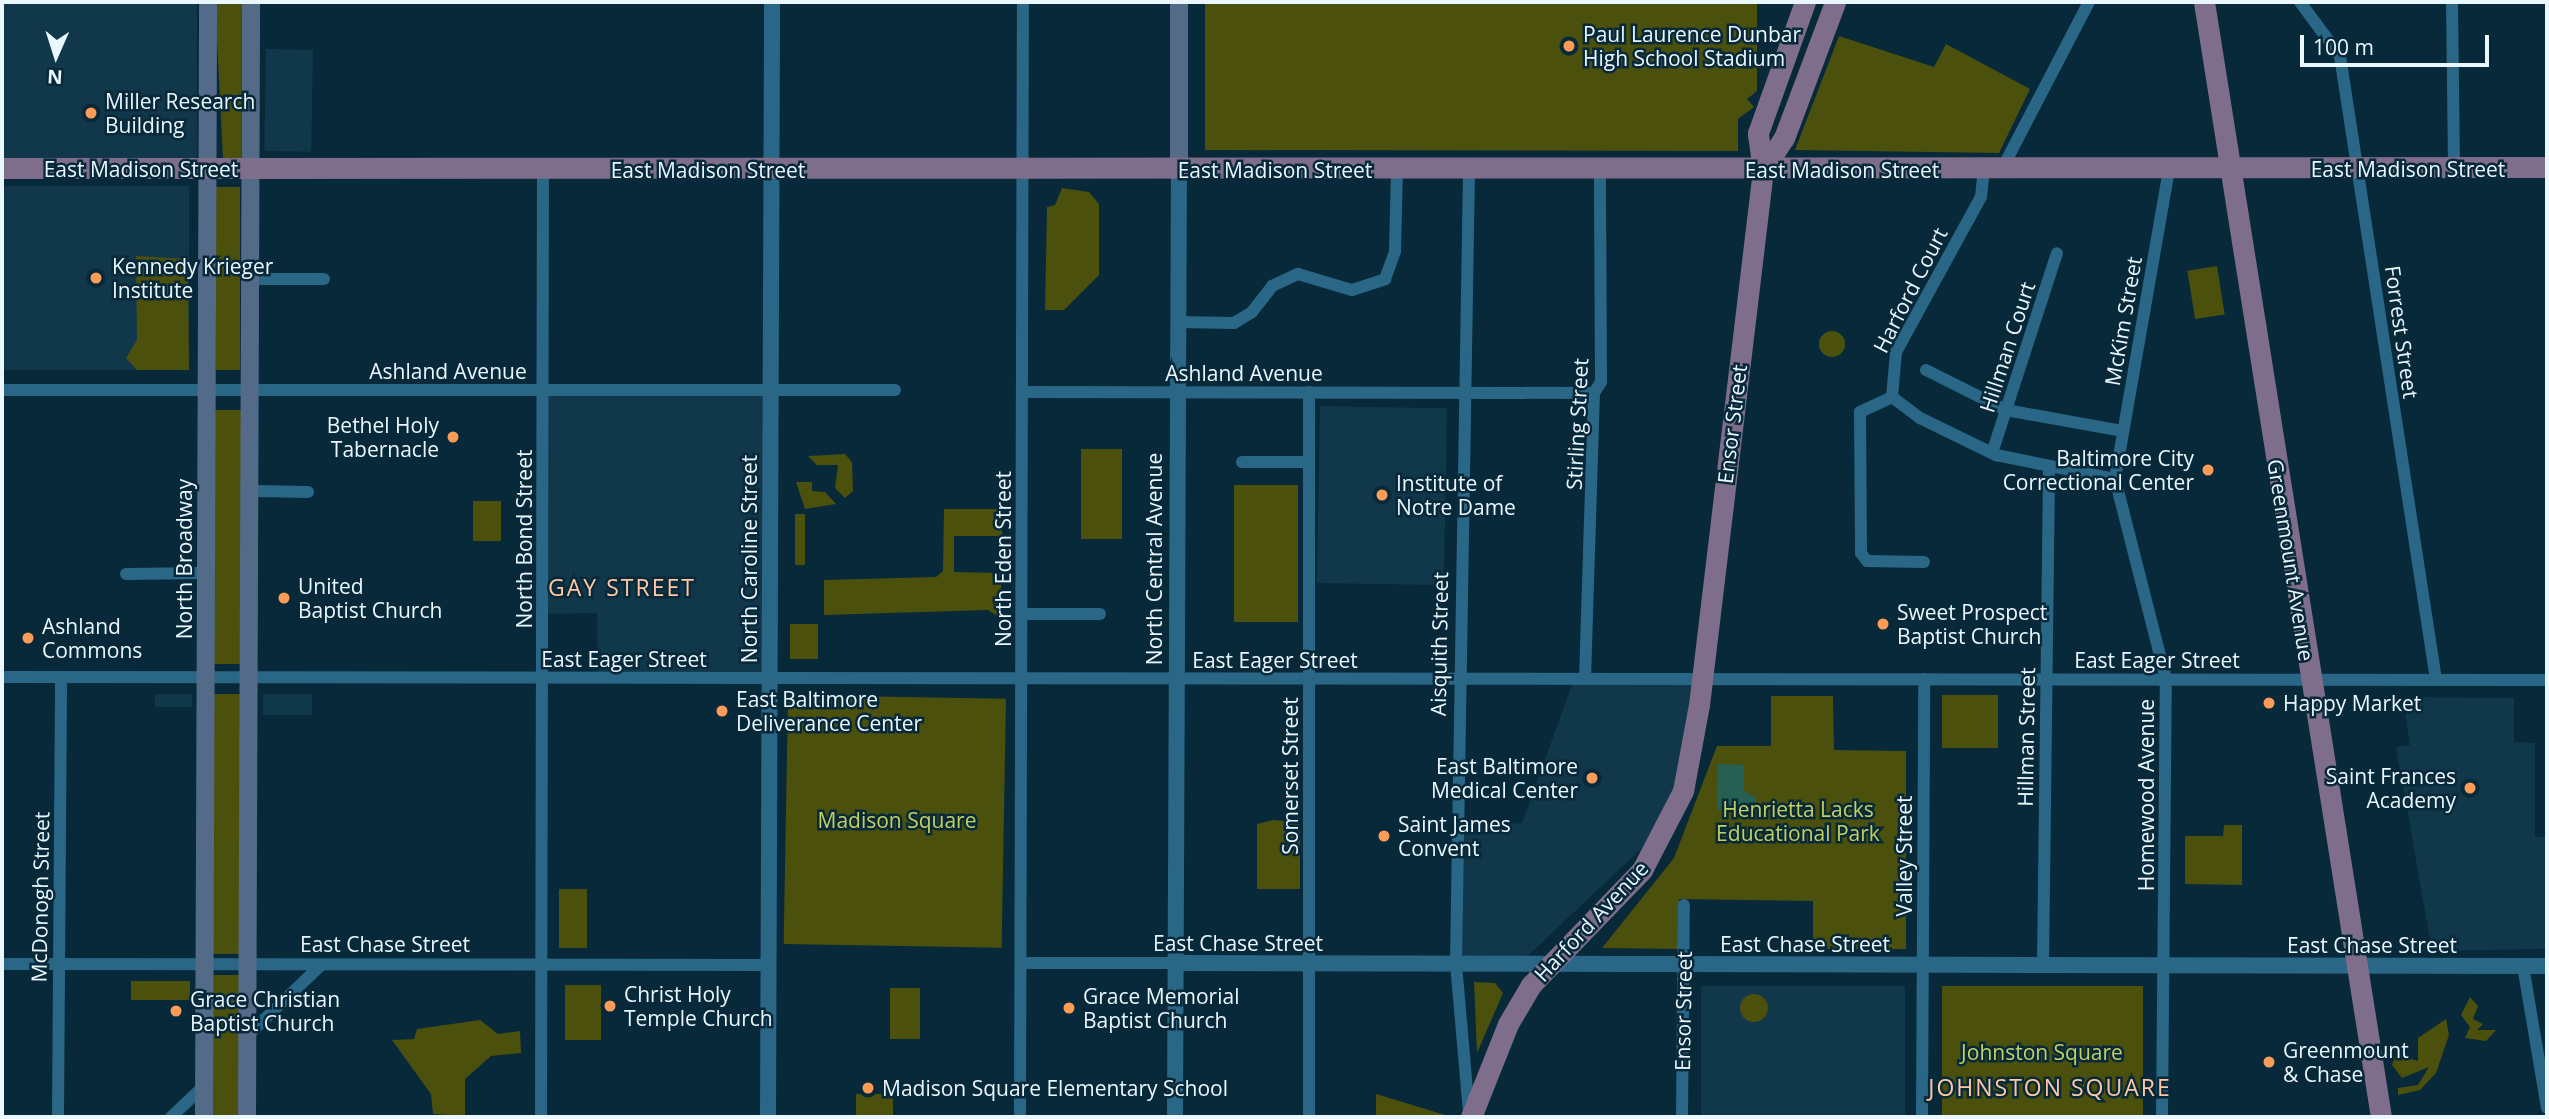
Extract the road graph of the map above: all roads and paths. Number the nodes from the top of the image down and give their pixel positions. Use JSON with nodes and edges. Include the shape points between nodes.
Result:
{"nodes":[{"id":1,"x":208,"y":2,"type":"edge"},
{"id":2,"x":251,"y":2,"type":"edge"},
{"id":3,"x":772,"y":2,"type":"edge"},
{"id":4,"x":1023,"y":2,"type":"edge"},
{"id":5,"x":1179,"y":2,"type":"edge"},
{"id":6,"x":1805,"y":2,"type":"edge"},
{"id":7,"x":1835,"y":2,"type":"edge"},
{"id":8,"x":2089,"y":2,"type":"edge"},
{"id":9,"x":2204,"y":2,"type":"edge"},
{"id":10,"x":2300,"y":2,"type":"edge"},
{"id":11,"x":2452,"y":2,"type":"edge"},
{"id":12,"x":2547,"y":167,"type":"edge"},
{"id":13,"x":2,"y":168,"type":"edge"},
{"id":14,"x":2361,"y":168,"type":"junction"},
{"id":15,"x":208,"y":169,"type":"junction"},
{"id":16,"x":250,"y":169,"type":"junction"},
{"id":17,"x":2454,"y":169,"type":"junction"},
{"id":18,"x":543,"y":170,"type":"junction"},
{"id":19,"x":772,"y":170,"type":"junction"},
{"id":20,"x":1023,"y":170,"type":"junction"},
{"id":21,"x":1178,"y":170,"type":"junction"},
{"id":22,"x":1397,"y":170,"type":"junction"},
{"id":23,"x":1469,"y":170,"type":"junction"},
{"id":24,"x":1600,"y":170,"type":"junction"},
{"id":25,"x":1763,"y":170,"type":"junction"},
{"id":26,"x":1993,"y":170,"type":"junction"},
{"id":27,"x":2169,"y":170,"type":"junction"},
{"id":28,"x":2230,"y":170,"type":"junction"},
{"id":29,"x":2057,"y":254,"type":"dead end"},
{"id":30,"x":250,"y":279,"type":"junction"},
{"id":31,"x":324,"y":279,"type":"dead end"},
{"id":32,"x":1178,"y":322,"type":"junction"},
{"id":33,"x":1926,"y":370,"type":"dead end"},
{"id":34,"x":2,"y":390,"type":"edge"},
{"id":35,"x":771,"y":390,"type":"junction"},
{"id":36,"x":895,"y":390,"type":"dead end"},
{"id":37,"x":208,"y":391,"type":"junction"},
{"id":38,"x":250,"y":391,"type":"junction"},
{"id":39,"x":542,"y":391,"type":"junction"},
{"id":40,"x":1023,"y":392,"type":"junction"},
{"id":41,"x":1178,"y":392,"type":"junction"},
{"id":42,"x":1309,"y":392,"type":"junction"},
{"id":43,"x":1464,"y":393,"type":"junction"},
{"id":44,"x":1594,"y":393,"type":"junction"},
{"id":45,"x":1892,"y":397,"type":"junction"},
{"id":46,"x":2006,"y":410,"type":"junction"},
{"id":47,"x":2123,"y":431,"type":"junction"},
{"id":48,"x":1992,"y":453,"type":"junction"},
{"id":49,"x":1241,"y":462,"type":"dead end"},
{"id":50,"x":1309,"y":462,"type":"junction"},
{"id":51,"x":2049,"y":467,"type":"junction"},
{"id":52,"x":2115,"y":479,"type":"junction"},
{"id":53,"x":249,"y":491,"type":"junction"},
{"id":54,"x":307,"y":492,"type":"dead end"},
{"id":55,"x":1924,"y":562,"type":"dead end"},
{"id":56,"x":206,"y":573,"type":"junction"},
{"id":57,"x":126,"y":574,"type":"dead end"},
{"id":58,"x":1022,"y":614,"type":"junction"},
{"id":59,"x":1100,"y":614,"type":"dead end"},
{"id":60,"x":2,"y":677,"type":"edge"},
{"id":61,"x":61,"y":677,"type":"junction"},
{"id":62,"x":206,"y":678,"type":"junction"},
{"id":63,"x":248,"y":678,"type":"junction"},
{"id":64,"x":544,"y":678,"type":"junction"},
{"id":65,"x":770,"y":678,"type":"junction"},
{"id":66,"x":1022,"y":679,"type":"junction"},
{"id":67,"x":1177,"y":679,"type":"junction"},
{"id":68,"x":1309,"y":679,"type":"junction"},
{"id":69,"x":1457,"y":679,"type":"junction"},
{"id":70,"x":1585,"y":679,"type":"junction"},
{"id":71,"x":1701,"y":679,"type":"junction"},
{"id":72,"x":1924,"y":679,"type":"junction"},
{"id":73,"x":2047,"y":679,"type":"junction"},
{"id":74,"x":2166,"y":679,"type":"junction"},
{"id":75,"x":2311,"y":680,"type":"junction"},
{"id":76,"x":2436,"y":680,"type":"junction"},
{"id":77,"x":2547,"y":680,"type":"edge"},
{"id":78,"x":1684,"y":905,"type":"dead end"},
{"id":79,"x":248,"y":963,"type":"junction"},
{"id":80,"x":1021,"y":963,"type":"junction"},
{"id":81,"x":1175,"y":963,"type":"junction"},
{"id":82,"x":2,"y":964,"type":"edge"},
{"id":83,"x":58,"y":964,"type":"junction"},
{"id":84,"x":204,"y":964,"type":"junction"},
{"id":85,"x":1309,"y":964,"type":"junction"},
{"id":86,"x":1456,"y":964,"type":"junction"},
{"id":87,"x":1548,"y":964,"type":"junction"},
{"id":88,"x":1684,"y":964,"type":"junction"},
{"id":89,"x":321,"y":965,"type":"junction"},
{"id":90,"x":542,"y":965,"type":"junction"},
{"id":91,"x":769,"y":965,"type":"junction"},
{"id":92,"x":1923,"y":965,"type":"junction"},
{"id":93,"x":2043,"y":965,"type":"junction"},
{"id":94,"x":2165,"y":965,"type":"junction"},
{"id":95,"x":2357,"y":966,"type":"junction"},
{"id":96,"x":2523,"y":966,"type":"junction"},
{"id":97,"x":2547,"y":966,"type":"edge"},
{"id":98,"x":248,"y":1035,"type":"junction"},
{"id":99,"x":204,"y":1086,"type":"junction"},
{"id":100,"x":2547,"y":1108,"type":"edge"},
{"id":101,"x":58,"y":1117,"type":"edge"},
{"id":102,"x":171,"y":1117,"type":"edge"},
{"id":103,"x":204,"y":1117,"type":"edge"},
{"id":104,"x":247,"y":1117,"type":"edge"},
{"id":105,"x":541,"y":1117,"type":"edge"},
{"id":106,"x":768,"y":1117,"type":"edge"},
{"id":107,"x":1020,"y":1117,"type":"edge"},
{"id":108,"x":1175,"y":1117,"type":"edge"},
{"id":109,"x":1309,"y":1117,"type":"edge"},
{"id":110,"x":1470,"y":1117,"type":"edge"},
{"id":111,"x":1682,"y":1117,"type":"edge"},
{"id":112,"x":1922,"y":1117,"type":"edge"},
{"id":113,"x":2162,"y":1117,"type":"edge"},
{"id":114,"x":2381,"y":1117,"type":"edge"}],
"edges":[{"from":1,"to":15,"type":"main road","name":"North Broadway"},
{"from":2,"to":16,"type":"main road"},
{"from":3,"to":19,"type":"street","name":"North Caroline Street"},
{"from":4,"to":20,"type":"street","name":"North Eden Street"},
{"from":5,"to":21,"type":"main road","name":"North Central Avenue"},
{"from":6,"to":25,"type":"main road","name":"Ensor Street","via":[[1758,133]]},
{"from":7,"to":25,"type":"main road","name":"Ensor Street","via":[[1784,138]]},
{"from":8,"to":26,"type":"street"},
{"from":9,"to":28,"type":"main road","name":"Greenmount Avenue"},
{"from":10,"to":14,"type":"street","name":"Forrest Street","via":[[2340,56]]},
{"from":11,"to":17,"type":"street"},
{"from":12,"to":17,"type":"main road","name":"East Madison Street"},
{"from":13,"to":15,"type":"main road","name":"East Madison Street"},
{"from":14,"to":17,"type":"main road","name":"East Madison Street"},
{"from":14,"to":28,"type":"main road","name":"East Madison Street"},
{"from":14,"to":76,"type":"street","name":"Forrest Street"},
{"from":15,"to":16,"type":"main road","name":"East Madison Street"},
{"from":15,"to":37,"type":"main road","name":"North Broadway"},
{"from":16,"to":18,"type":"main road","name":"East Madison Street"},
{"from":16,"to":30,"type":"main road"},
{"from":18,"to":19,"type":"main road","name":"East Madison Street"},
{"from":18,"to":39,"type":"street","name":"North Bond Street"},
{"from":19,"to":20,"type":"main road","name":"East Madison Street"},
{"from":19,"to":35,"type":"street","name":"North Caroline Street"},
{"from":20,"to":21,"type":"main road","name":"East Madison Street"},
{"from":20,"to":40,"type":"street","name":"North Eden Street"},
{"from":21,"to":22,"type":"main road","name":"East Madison Street"},
{"from":21,"to":32,"type":"street","name":"North Central Avenue"},
{"from":22,"to":23,"type":"main road","name":"East Madison Street"},
{"from":22,"to":32,"type":"street","via":[[1395,251],[1385,279],[1352,290],[1298,274],[1272,286],[1252,313],[1234,323]]},
{"from":23,"to":24,"type":"main road","name":"East Madison Street"},
{"from":23,"to":43,"type":"street","name":"Aisquith Street"},
{"from":24,"to":25,"type":"main road","name":"East Madison Street"},
{"from":24,"to":44,"type":"street","name":"Stirling Street","via":[[1601,382]]},
{"from":25,"to":26,"type":"main road","name":"East Madison Street"},
{"from":25,"to":71,"type":"main road","name":"Ensor Street"},
{"from":26,"to":27,"type":"main road","name":"East Madison Street"},
{"from":26,"to":45,"type":"street","name":"Harford Court","via":[[1896,352]]},
{"from":27,"to":28,"type":"main road","name":"East Madison Street"},
{"from":27,"to":47,"type":"street","name":"McKim Street"},
{"from":28,"to":75,"type":"main road","name":"Greenmount Avenue"},
{"from":29,"to":46,"type":"street","name":"Hillman Court"},
{"from":30,"to":31,"type":"street"},
{"from":30,"to":38,"type":"main road"},
{"from":32,"to":41,"type":"street","name":"North Central Avenue"},
{"from":33,"to":46,"type":"street"},
{"from":34,"to":37,"type":"street","name":"Ashland Avenue"},
{"from":35,"to":36,"type":"street","name":"Ashland Avenue"},
{"from":35,"to":39,"type":"street","name":"Ashland Avenue"},
{"from":35,"to":65,"type":"street","name":"North Caroline Street"},
{"from":37,"to":38,"type":"street","name":"Ashland Avenue"},
{"from":37,"to":56,"type":"main road","name":"North Broadway"},
{"from":38,"to":39,"type":"street","name":"Ashland Avenue"},
{"from":38,"to":53,"type":"main road"},
{"from":39,"to":64,"type":"street","name":"North Bond Street"},
{"from":40,"to":41,"type":"street","name":"Ashland Avenue"},
{"from":40,"to":58,"type":"street","name":"North Eden Street"},
{"from":41,"to":42,"type":"street","name":"Ashland Avenue"},
{"from":41,"to":67,"type":"street","name":"North Central Avenue"},
{"from":42,"to":43,"type":"street","name":"Ashland Avenue"},
{"from":42,"to":50,"type":"street","name":"Somerset Street"},
{"from":43,"to":44,"type":"street","name":"Ashland Avenue"},
{"from":43,"to":69,"type":"street","name":"Aisquith Street"},
{"from":44,"to":70,"type":"street","name":"Stirling Street"},
{"from":45,"to":48,"type":"street","via":[[1920,418]]},
{"from":45,"to":55,"type":"street","via":[[1860,412],[1861,553],[1867,561]]},
{"from":46,"to":47,"type":"street"},
{"from":46,"to":48,"type":"street","name":"Hillman Court"},
{"from":47,"to":52,"type":"street","name":"McKim Street"},
{"from":48,"to":51,"type":"street"},
{"from":49,"to":50,"type":"street"},
{"from":50,"to":68,"type":"street","name":"Somerset Street"},
{"from":51,"to":52,"type":"street"},
{"from":51,"to":73,"type":"street","name":"Hillman Street"},
{"from":52,"to":74,"type":"street","name":"Homewood Avenue"},
{"from":53,"to":54,"type":"street"},
{"from":53,"to":63,"type":"main road"},
{"from":56,"to":57,"type":"street"},
{"from":56,"to":62,"type":"main road","name":"North Broadway"},
{"from":58,"to":59,"type":"street"},
{"from":58,"to":66,"type":"street","name":"North Eden Street"},
{"from":60,"to":61,"type":"street","name":"East Eager Street"},
{"from":61,"to":62,"type":"street","name":"East Eager Street"},
{"from":61,"to":83,"type":"street","name":"McDonogh Street"},
{"from":62,"to":63,"type":"street","name":"East Eager Street"},
{"from":62,"to":84,"type":"main road","name":"North Broadway"},
{"from":63,"to":64,"type":"street","name":"East Eager Street"},
{"from":63,"to":79,"type":"main road"},
{"from":64,"to":65,"type":"street","name":"East Eager Street"},
{"from":64,"to":90,"type":"street","name":"North Bond Street"},
{"from":65,"to":66,"type":"street","name":"East Eager Street"},
{"from":65,"to":91,"type":"street","name":"North Caroline Street"},
{"from":66,"to":67,"type":"street","name":"East Eager Street"},
{"from":66,"to":80,"type":"street","name":"North Eden Street"},
{"from":67,"to":68,"type":"street","name":"East Eager Street"},
{"from":67,"to":81,"type":"street","name":"North Central Avenue"},
{"from":68,"to":69,"type":"street","name":"East Eager Street"},
{"from":68,"to":85,"type":"street","name":"Somerset Street"},
{"from":69,"to":70,"type":"street","name":"East Eager Street"},
{"from":69,"to":86,"type":"street","name":"Aisquith Street"},
{"from":70,"to":71,"type":"street","name":"East Eager Street"},
{"from":71,"to":72,"type":"street","name":"East Eager Street"},
{"from":71,"to":87,"type":"main road","name":"Harford Avenue","via":[[1688,771],[1671,823],[1619,897]]},
{"from":72,"to":73,"type":"street","name":"East Eager Street"},
{"from":72,"to":92,"type":"street","name":"Valley Street"},
{"from":73,"to":74,"type":"street","name":"East Eager Street"},
{"from":73,"to":93,"type":"street","name":"Hillman Street"},
{"from":74,"to":75,"type":"street","name":"East Eager Street"},
{"from":74,"to":94,"type":"street","name":"Homewood Avenue"},
{"from":75,"to":76,"type":"street","name":"East Eager Street"},
{"from":75,"to":95,"type":"main road","name":"Greenmount Avenue"},
{"from":76,"to":77,"type":"street","name":"East Eager Street"},
{"from":78,"to":88,"type":"street","name":"Ensor Street"},
{"from":79,"to":84,"type":"street","name":"East Chase Street"},
{"from":79,"to":89,"type":"street","name":"East Chase Street"},
{"from":79,"to":98,"type":"main road"},
{"from":80,"to":81,"type":"street","name":"East Chase Street"},
{"from":80,"to":107,"type":"street","name":"North Eden Street"},
{"from":81,"to":85,"type":"street","name":"East Chase Street"},
{"from":81,"to":108,"type":"street","name":"North Central Avenue"},
{"from":82,"to":83,"type":"street","name":"East Chase Street"},
{"from":83,"to":84,"type":"street","name":"East Chase Street"},
{"from":83,"to":101,"type":"street","name":"McDonogh Street"},
{"from":84,"to":99,"type":"main road","name":"North Broadway"},
{"from":85,"to":86,"type":"street","name":"East Chase Street"},
{"from":85,"to":109,"type":"street","name":"Somerset Street"},
{"from":86,"to":87,"type":"street","name":"East Chase Street"},
{"from":86,"to":110,"type":"street","name":"Aisquith Street"},
{"from":87,"to":88,"type":"street","name":"East Chase Street"},
{"from":87,"to":110,"type":"main road","name":"Harford Avenue","via":[[1508,1024]]},
{"from":88,"to":92,"type":"street","name":"East Chase Street"},
{"from":88,"to":111,"type":"street","name":"Ensor Street"},
{"from":89,"to":90,"type":"street","name":"East Chase Street"},
{"from":89,"to":98,"type":"street"},
{"from":90,"to":91,"type":"street","name":"East Chase Street"},
{"from":90,"to":105,"type":"street","name":"North Bond Street"},
{"from":91,"to":106,"type":"street","name":"North Caroline Street"},
{"from":92,"to":93,"type":"street","name":"East Chase Street"},
{"from":92,"to":112,"type":"street","name":"Valley Street"},
{"from":93,"to":94,"type":"street","name":"East Chase Street"},
{"from":94,"to":95,"type":"street","name":"East Chase Street"},
{"from":94,"to":113,"type":"street","name":"Homewood Avenue"},
{"from":95,"to":96,"type":"street","name":"East Chase Street"},
{"from":95,"to":114,"type":"main road","name":"Greenmount Avenue"},
{"from":96,"to":97,"type":"street","name":"East Chase Street"},
{"from":96,"to":100,"type":"street"},
{"from":98,"to":104,"type":"main road"},
{"from":99,"to":102,"type":"street"},
{"from":99,"to":103,"type":"main road","name":"North Broadway"}]}
